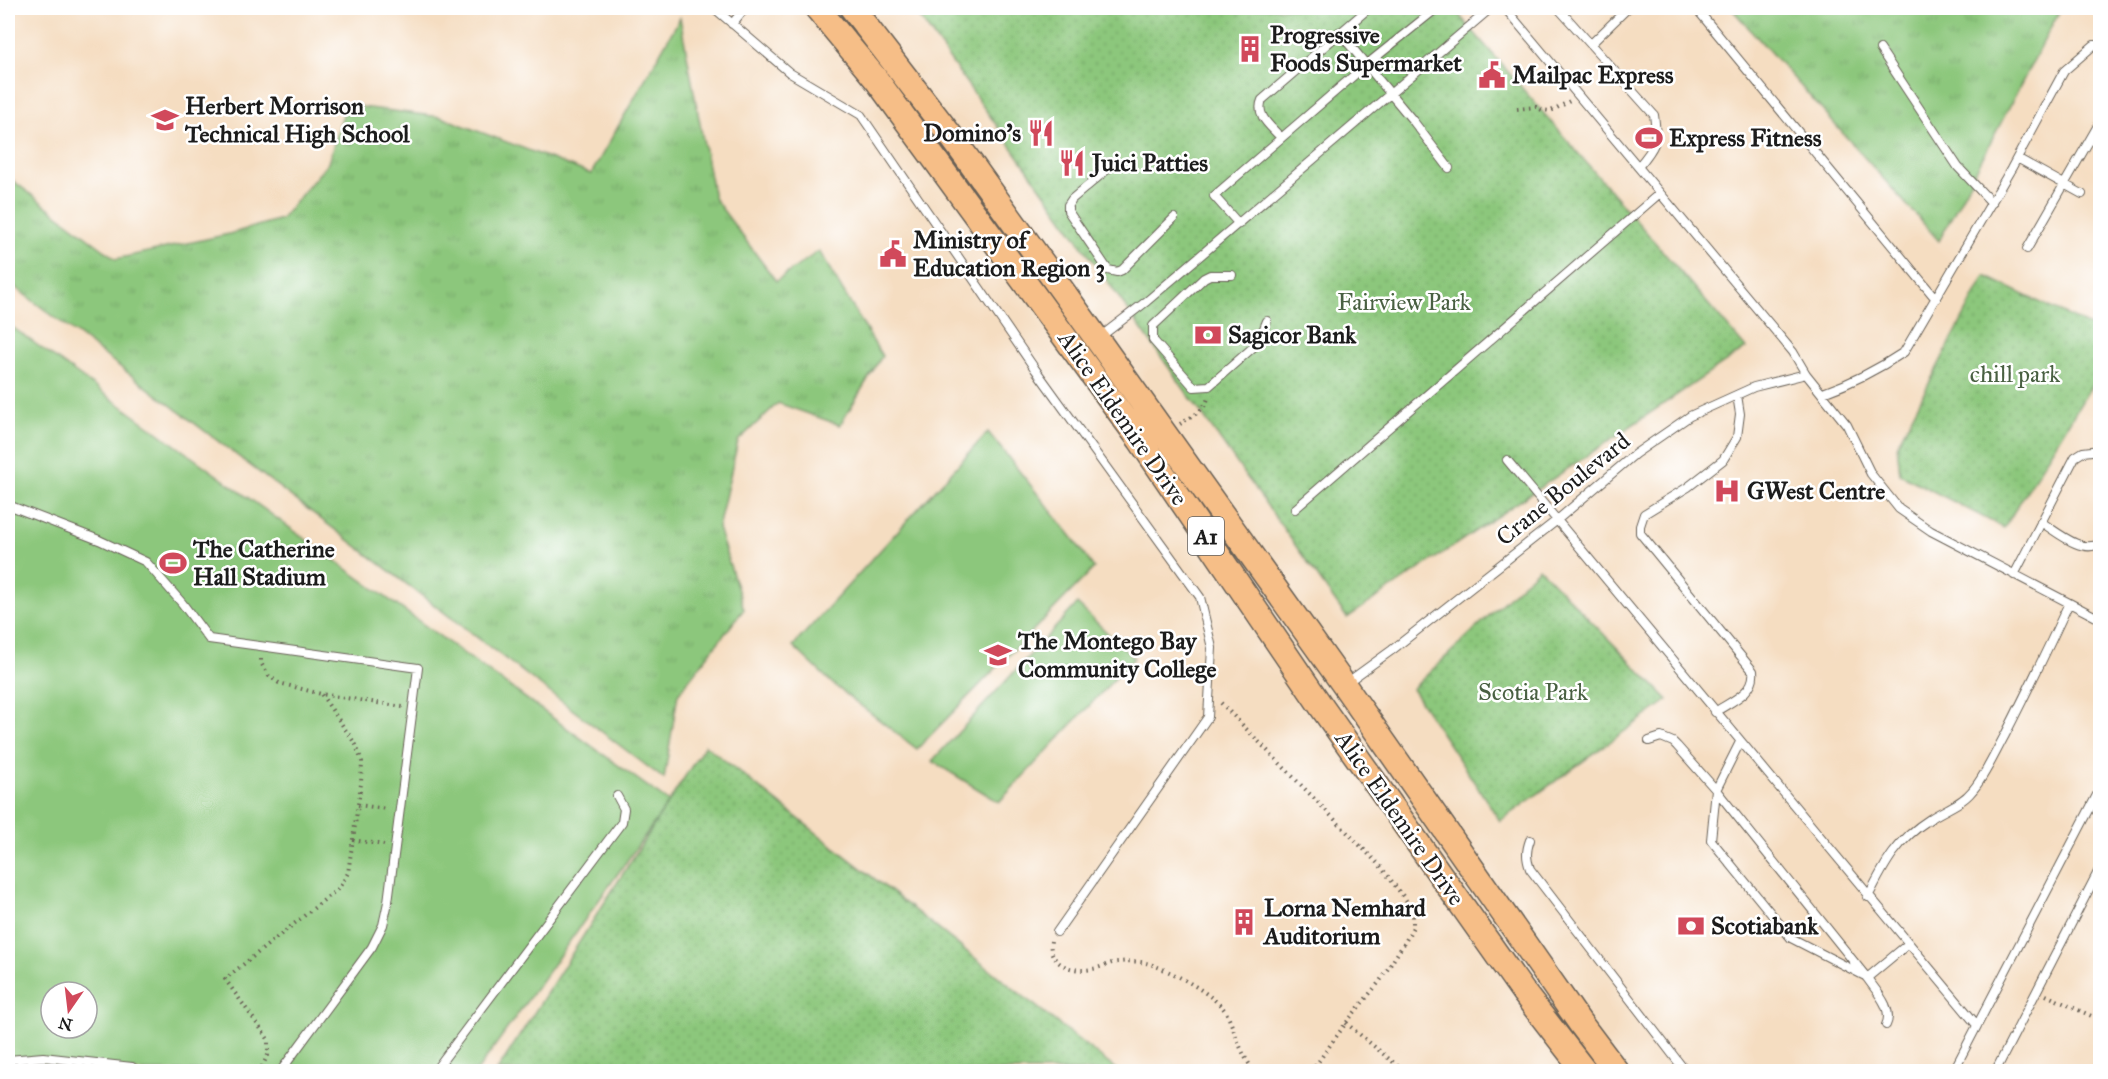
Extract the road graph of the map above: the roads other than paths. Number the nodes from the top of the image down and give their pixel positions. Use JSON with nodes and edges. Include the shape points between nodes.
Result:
{"nodes":[{"id":1,"x":714,"y":8,"type":"edge"},
{"id":2,"x":745,"y":8,"type":"edge"},
{"id":3,"x":817,"y":8,"type":"edge"},
{"id":4,"x":852,"y":8,"type":"edge"},
{"id":5,"x":1369,"y":8,"type":"edge"},
{"id":6,"x":1437,"y":8,"type":"edge"},
{"id":7,"x":1491,"y":8,"type":"edge"},
{"id":8,"x":1505,"y":8,"type":"edge"},
{"id":9,"x":1558,"y":8,"type":"edge"},
{"id":10,"x":1628,"y":8,"type":"edge"},
{"id":11,"x":1696,"y":8,"type":"edge"},
{"id":12,"x":732,"y":24,"type":"junction"},
{"id":13,"x":1340,"y":32,"type":"junction"},
{"id":14,"x":1591,"y":44,"type":"junction"},
{"id":15,"x":2100,"y":45,"type":"edge"},
{"id":16,"x":1880,"y":49,"type":"dead end"},
{"id":17,"x":1366,"y":65,"type":"junction"},
{"id":18,"x":1390,"y":95,"type":"junction"},
{"id":19,"x":2100,"y":122,"type":"edge"},
{"id":20,"x":1281,"y":138,"type":"junction"},
{"id":21,"x":2017,"y":158,"type":"junction"},
{"id":22,"x":1116,"y":162,"type":"dead end"},
{"id":23,"x":1638,"y":166,"type":"junction"},
{"id":24,"x":1449,"y":168,"type":"dead end"},
{"id":25,"x":2065,"y":184,"type":"junction"},
{"id":26,"x":1660,"y":193,"type":"junction"},
{"id":27,"x":2082,"y":194,"type":"dead end"},
{"id":28,"x":1992,"y":203,"type":"junction"},
{"id":29,"x":1174,"y":218,"type":"dead end"},
{"id":30,"x":1239,"y":224,"type":"junction"},
{"id":31,"x":2027,"y":249,"type":"dead end"},
{"id":32,"x":1232,"y":275,"type":"dead end"},
{"id":33,"x":1936,"y":299,"type":"junction"},
{"id":34,"x":1267,"y":321,"type":"dead end"},
{"id":35,"x":1097,"y":339,"type":"junction"},
{"id":36,"x":1806,"y":374,"type":"junction"},
{"id":37,"x":1823,"y":393,"type":"junction"},
{"id":38,"x":1737,"y":394,"type":"junction"},
{"id":39,"x":2100,"y":450,"type":"edge"},
{"id":40,"x":1507,"y":460,"type":"dead end"},
{"id":41,"x":8,"y":505,"type":"edge"},
{"id":42,"x":1295,"y":509,"type":"dead end"},
{"id":43,"x":1556,"y":521,"type":"junction"},
{"id":44,"x":2041,"y":522,"type":"junction"},
{"id":45,"x":2100,"y":543,"type":"edge"},
{"id":46,"x":2014,"y":575,"type":"junction"},
{"id":47,"x":2069,"y":603,"type":"junction"},
{"id":48,"x":2100,"y":620,"type":"edge"},
{"id":49,"x":1344,"y":685,"type":"junction"},
{"id":50,"x":1715,"y":712,"type":"junction"},
{"id":51,"x":1649,"y":741,"type":"dead end"},
{"id":52,"x":1740,"y":742,"type":"junction"},
{"id":53,"x":2100,"y":789,"type":"edge"},
{"id":54,"x":1716,"y":790,"type":"junction"},
{"id":55,"x":617,"y":796,"type":"dead end"},
{"id":56,"x":1530,"y":840,"type":"dead end"},
{"id":57,"x":2100,"y":868,"type":"edge"},
{"id":58,"x":1869,"y":897,"type":"junction"},
{"id":59,"x":1057,"y":932,"type":"road end"},
{"id":60,"x":1908,"y":944,"type":"junction"},
{"id":61,"x":1867,"y":978,"type":"junction"},
{"id":62,"x":1976,"y":1024,"type":"junction"},
{"id":63,"x":1886,"y":1025,"type":"dead end"},
{"id":64,"x":8,"y":1060,"type":"edge"},
{"id":65,"x":139,"y":1071,"type":"edge"},
{"id":66,"x":281,"y":1071,"type":"edge"},
{"id":67,"x":434,"y":1071,"type":"edge"},
{"id":68,"x":1585,"y":1071,"type":"edge"},
{"id":69,"x":1617,"y":1071,"type":"edge"},
{"id":70,"x":1686,"y":1071,"type":"edge"},
{"id":71,"x":1953,"y":1071,"type":"edge"},
{"id":72,"x":1995,"y":1071,"type":"edge"}],
"edges":[{"from":1,"to":12,"type":"lane"},
{"from":2,"to":12,"type":"lane"},
{"from":3,"to":68,"type":"main road","name":"Alice Eldemire Drive","number":"A1","via":[[876,79],[1133,431],[1517,984]]},
{"from":4,"to":35,"type":"main road","name":"Alice Eldemire Drive","number":"A1","via":[[954,140]]},
{"from":5,"to":13,"type":"lane"},
{"from":6,"to":17,"type":"lane"},
{"from":7,"to":18,"type":"lane"},
{"from":8,"to":23,"type":"lane"},
{"from":9,"to":14,"type":"lane"},
{"from":10,"to":14,"type":"lane"},
{"from":11,"to":33,"type":"lane"},
{"from":12,"to":59,"type":"lane","via":[[790,73],[861,115],[1035,369],[1200,597],[1212,648],[1208,717]]},
{"from":13,"to":17,"type":"lane"},
{"from":13,"to":20,"type":"lane","via":[[1262,100],[1261,115]]},
{"from":14,"to":23,"type":"lane","via":[[1654,115],[1657,137],[1651,152]]},
{"from":15,"to":21,"type":"lane","via":[[2094,45],[2064,70]]},
{"from":16,"to":28,"type":"lane","via":[[1958,166]]},
{"from":17,"to":18,"type":"lane"},
{"from":17,"to":20,"type":"lane"},
{"from":18,"to":24,"type":"lane"},
{"from":18,"to":30,"type":"lane"},
{"from":19,"to":25,"type":"lane"},
{"from":20,"to":30,"type":"lane","via":[[1214,196]]},
{"from":21,"to":25,"type":"lane"},
{"from":21,"to":28,"type":"lane"},
{"from":22,"to":29,"type":"lane","via":[[1072,199],[1068,208],[1108,270],[1122,270]]},
{"from":23,"to":26,"type":"lane"},
{"from":25,"to":27,"type":"lane"},
{"from":25,"to":31,"type":"lane"},
{"from":26,"to":36,"type":"lane","via":[[1793,352]]},
{"from":26,"to":42,"type":"lane"},
{"from":28,"to":33,"type":"lane"},
{"from":30,"to":35,"type":"lane"},
{"from":32,"to":34,"type":"lane","via":[[1204,278],[1153,326],[1153,339],[1194,387],[1209,386],[1258,343]]},
{"from":33,"to":37,"type":"lane","via":[[1904,352],[1857,381]]},
{"from":35,"to":49,"type":"main road","name":"Alice Eldemire Drive","number":"A1"},
{"from":36,"to":37,"type":"lane"},
{"from":36,"to":38,"type":"lane","name":"Crane Boulevard"},
{"from":37,"to":46,"type":"lane","via":[[1847,426],[1871,474],[1899,509],[1931,531]]},
{"from":38,"to":43,"type":"lane","name":"Crane Boulevard","via":[[1690,416],[1653,441]]},
{"from":38,"to":50,"type":"lane","via":[[1737,437],[1723,460],[1688,488],[1644,514],[1640,526],[1640,533],[1753,671],[1748,690]]},
{"from":39,"to":44,"type":"lane","via":[[2075,457]]},
{"from":40,"to":43,"type":"lane"},
{"from":41,"to":66,"type":"lane","via":[[146,562],[209,639],[418,668],[383,925],[372,947]]},
{"from":43,"to":49,"type":"lane","name":"Crane Boulevard"},
{"from":43,"to":50,"type":"lane"},
{"from":44,"to":45,"type":"lane","via":[[2084,547]]},
{"from":44,"to":46,"type":"lane"},
{"from":46,"to":47,"type":"lane"},
{"from":47,"to":48,"type":"lane"},
{"from":47,"to":58,"type":"lane","via":[[2028,692],[1972,792],[1904,838]]},
{"from":49,"to":69,"type":"main road","name":"Alice Eldemire Drive","number":"A1"},
{"from":50,"to":52,"type":"lane"},
{"from":51,"to":54,"type":"lane","via":[[1661,737],[1672,742]]},
{"from":52,"to":54,"type":"lane"},
{"from":52,"to":58,"type":"lane"},
{"from":53,"to":62,"type":"lane"},
{"from":54,"to":61,"type":"lane"},
{"from":54,"to":61,"type":"lane","via":[[1711,840],[1791,938]]},
{"from":55,"to":67,"type":"lane","via":[[624,809],[622,822]]},
{"from":56,"to":70,"type":"lane","via":[[1526,860],[1530,869]]},
{"from":57,"to":72,"type":"lane"},
{"from":58,"to":60,"type":"lane"},
{"from":60,"to":61,"type":"lane"},
{"from":60,"to":62,"type":"lane"},
{"from":61,"to":63,"type":"lane","via":[[1887,1009]]},
{"from":62,"to":71,"type":"lane"},
{"from":64,"to":65,"type":"lane","via":[[43,1057]]}]}
